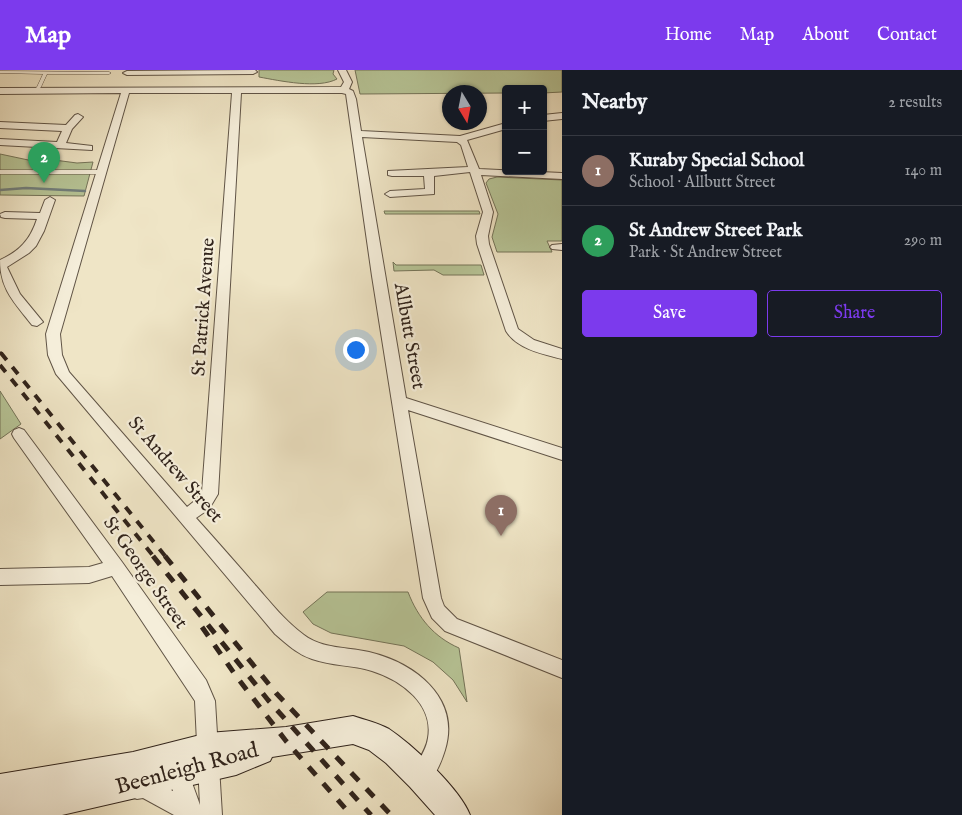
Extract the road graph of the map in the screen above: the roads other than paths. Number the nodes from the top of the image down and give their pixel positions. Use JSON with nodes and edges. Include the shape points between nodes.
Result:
{"nodes":[{"id":1,"x":342,"y":70,"type":"edge"},
{"id":2,"x":62,"y":71,"type":"edge"},
{"id":3,"x":0,"y":72,"type":"edge"},
{"id":4,"x":146,"y":72,"type":"edge"},
{"id":5,"x":253,"y":72,"type":"dead end"},
{"id":6,"x":45,"y":73,"type":"junction"},
{"id":7,"x":109,"y":73,"type":"dead end"},
{"id":8,"x":127,"y":73,"type":"dead end"},
{"id":9,"x":237,"y":89,"type":"junction"},
{"id":10,"x":35,"y":90,"type":"junction"},
{"id":11,"x":126,"y":90,"type":"junction"},
{"id":12,"x":344,"y":90,"type":"junction"},
{"id":13,"x":0,"y":91,"type":"edge"},
{"id":14,"x":562,"y":116,"type":"edge"},
{"id":15,"x":78,"y":117,"type":"dead end"},
{"id":16,"x":547,"y":118,"type":"edge"},
{"id":17,"x":0,"y":125,"type":"edge"},
{"id":18,"x":502,"y":127,"type":"edge"},
{"id":19,"x":68,"y":128,"type":"junction"},
{"id":20,"x":356,"y":134,"type":"junction"},
{"id":21,"x":460,"y":139,"type":"junction"},
{"id":22,"x":0,"y":142,"type":"edge"},
{"id":23,"x":60,"y":145,"type":"junction"},
{"id":24,"x":89,"y":148,"type":"dead end"},
{"id":25,"x":475,"y":171,"type":"junction"},
{"id":26,"x":0,"y":172,"type":"edge"},
{"id":27,"x":102,"y":172,"type":"junction"},
{"id":28,"x":392,"y":173,"type":"dead end"},
{"id":29,"x":429,"y":173,"type":"junction"},
{"id":30,"x":562,"y":176,"type":"edge"},
{"id":31,"x":390,"y":194,"type":"dead end"},
{"id":32,"x":50,"y":200,"type":"dead end"},
{"id":33,"x":6,"y":215,"type":"dead end"},
{"id":34,"x":42,"y":216,"type":"junction"},
{"id":35,"x":0,"y":265,"type":"edge"},
{"id":36,"x":37,"y":322,"type":"dead end"},
{"id":37,"x":562,"y":354,"type":"edge"},
{"id":38,"x":400,"y":402,"type":"junction"},
{"id":39,"x":19,"y":434,"type":"dead end"},
{"id":40,"x":562,"y":454,"type":"edge"},
{"id":41,"x":186,"y":516,"type":"junction"},
{"id":42,"x":116,"y":567,"type":"junction"},
{"id":43,"x":0,"y":577,"type":"edge"},
{"id":44,"x":562,"y":669,"type":"edge"},
{"id":45,"x":208,"y":757,"type":"junction"},
{"id":46,"x":179,"y":772,"type":"junction"},
{"id":47,"x":421,"y":776,"type":"junction"},
{"id":48,"x":117,"y":788,"type":"junction"},
{"id":49,"x":0,"y":789,"type":"edge"},
{"id":50,"x":0,"y":813,"type":"edge"},
{"id":51,"x":199,"y":814,"type":"edge"},
{"id":52,"x":456,"y":815,"type":"edge"}],
"edges":[{"from":1,"to":12,"type":"street","name":"Allbutt Street","via":[[348,82]]},
{"from":2,"to":6,"type":"lane"},
{"from":2,"to":7,"type":"lane"},
{"from":3,"to":6,"type":"lane"},
{"from":4,"to":5,"type":"street"},
{"from":4,"to":8,"type":"street"},
{"from":6,"to":10,"type":"lane"},
{"from":9,"to":11,"type":"street"},
{"from":9,"to":12,"type":"street"},
{"from":9,"to":41,"type":"street","name":"St Patrick Avenue","via":[[210,494],[203,504]]},
{"from":10,"to":11,"type":"street"},
{"from":10,"to":13,"type":"street"},
{"from":11,"to":27,"type":"street","name":"St Andrew Street"},
{"from":12,"to":20,"type":"street","name":"Allbutt Street","via":[[352,99]]},
{"from":14,"to":16,"type":"street"},
{"from":15,"to":19,"type":"street"},
{"from":17,"to":19,"type":"street"},
{"from":18,"to":21,"type":"street"},
{"from":19,"to":23,"type":"street"},
{"from":20,"to":21,"type":"street"},
{"from":20,"to":38,"type":"street","name":"Allbutt Street"},
{"from":21,"to":25,"type":"street"},
{"from":22,"to":23,"type":"street"},
{"from":23,"to":24,"type":"street"},
{"from":25,"to":29,"type":"street"},
{"from":25,"to":30,"type":"street"},
{"from":25,"to":37,"type":"street","via":[[488,212],[482,236],[512,331],[532,345]]},
{"from":26,"to":27,"type":"lane"},
{"from":27,"to":41,"type":"street","name":"St Andrew Street","via":[[53,334],[55,356],[63,374]]},
{"from":28,"to":29,"type":"street"},
{"from":29,"to":31,"type":"street","via":[[430,192]]},
{"from":32,"to":34,"type":"street"},
{"from":33,"to":34,"type":"street"},
{"from":34,"to":35,"type":"street","via":[[27,249]]},
{"from":35,"to":36,"type":"street","via":[[15,295]]},
{"from":38,"to":40,"type":"street"},
{"from":38,"to":44,"type":"street","name":"Allbutt Street","via":[[421,538],[432,598],[438,612],[451,625]]},
{"from":39,"to":42,"type":"street","name":"St George Street"},
{"from":41,"to":47,"type":"street","name":"St Andrew Street","via":[[281,628],[298,643],[312,650],[373,662],[407,677],[422,690],[438,713],[440,734],[435,753]]},
{"from":42,"to":43,"type":"street","via":[[90,576]]},
{"from":42,"to":45,"type":"street","name":"St George Street","via":[[199,687],[205,701]]},
{"from":45,"to":46,"type":"main road","name":"Beenleigh Road"},
{"from":45,"to":47,"type":"main road","name":"Beenleigh Road","via":[[236,760],[286,741],[353,730],[378,738]]},
{"from":45,"to":49,"type":"main road","name":"Beenleigh Road"},
{"from":45,"to":51,"type":"street","name":"St George Street"},
{"from":46,"to":48,"type":"main road","name":"Beenleigh Road"},
{"from":46,"to":51,"type":"street","via":[[181,784]]},
{"from":47,"to":52,"type":"main road","name":"Beenleigh Road"},
{"from":48,"to":50,"type":"main road","name":"Beenleigh Road"},
{"from":48,"to":51,"type":"street","via":[[144,787]]}]}
